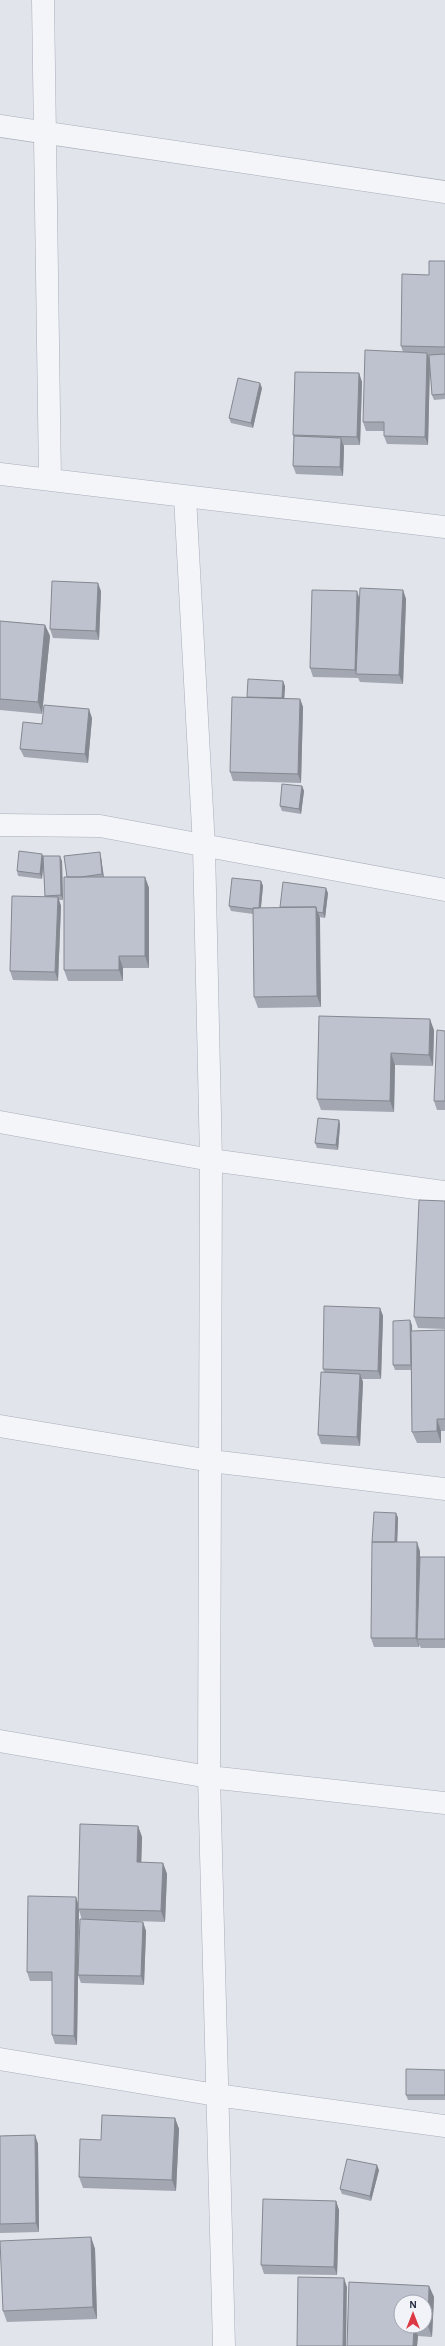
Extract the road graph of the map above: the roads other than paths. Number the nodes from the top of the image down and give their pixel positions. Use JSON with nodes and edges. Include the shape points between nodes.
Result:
{"nodes":[{"id":1,"x":43,"y":0,"type":"edge"},
{"id":2,"x":0,"y":126,"type":"edge"},
{"id":3,"x":45,"y":132,"type":"junction"},
{"id":4,"x":445,"y":192,"type":"edge"},
{"id":5,"x":0,"y":474,"type":"edge"},
{"id":6,"x":50,"y":480,"type":"junction"},
{"id":7,"x":185,"y":497,"type":"junction"},
{"id":8,"x":445,"y":527,"type":"edge"},
{"id":9,"x":0,"y":825,"type":"edge"},
{"id":10,"x":204,"y":847,"type":"junction"},
{"id":11,"x":445,"y":890,"type":"edge"},
{"id":12,"x":0,"y":1122,"type":"edge"},
{"id":13,"x":211,"y":1160,"type":"junction"},
{"id":14,"x":445,"y":1192,"type":"edge"},
{"id":15,"x":0,"y":1426,"type":"edge"},
{"id":16,"x":211,"y":1461,"type":"junction"},
{"id":17,"x":445,"y":1489,"type":"edge"},
{"id":18,"x":0,"y":1741,"type":"edge"},
{"id":19,"x":209,"y":1777,"type":"junction"},
{"id":20,"x":445,"y":1802,"type":"edge"},
{"id":21,"x":0,"y":2059,"type":"edge"},
{"id":22,"x":216,"y":2095,"type":"junction"},
{"id":23,"x":445,"y":2126,"type":"edge"},
{"id":24,"x":224,"y":2346,"type":"edge"}],
"edges":[{"from":1,"to":3,"type":"street"},
{"from":2,"to":3,"type":"street"},
{"from":3,"to":4,"type":"street"},
{"from":3,"to":6,"type":"street"},
{"from":5,"to":6,"type":"street"},
{"from":6,"to":7,"type":"street"},
{"from":7,"to":8,"type":"street"},
{"from":7,"to":10,"type":"street"},
{"from":9,"to":10,"type":"street","via":[[100,826]]},
{"from":10,"to":11,"type":"street"},
{"from":10,"to":13,"type":"street"},
{"from":12,"to":13,"type":"street"},
{"from":13,"to":14,"type":"street"},
{"from":13,"to":16,"type":"street"},
{"from":15,"to":16,"type":"street"},
{"from":16,"to":17,"type":"street"},
{"from":16,"to":19,"type":"street"},
{"from":18,"to":19,"type":"street"},
{"from":19,"to":20,"type":"street"},
{"from":19,"to":22,"type":"street"},
{"from":21,"to":22,"type":"street"},
{"from":22,"to":23,"type":"street"},
{"from":22,"to":24,"type":"street"}]}
